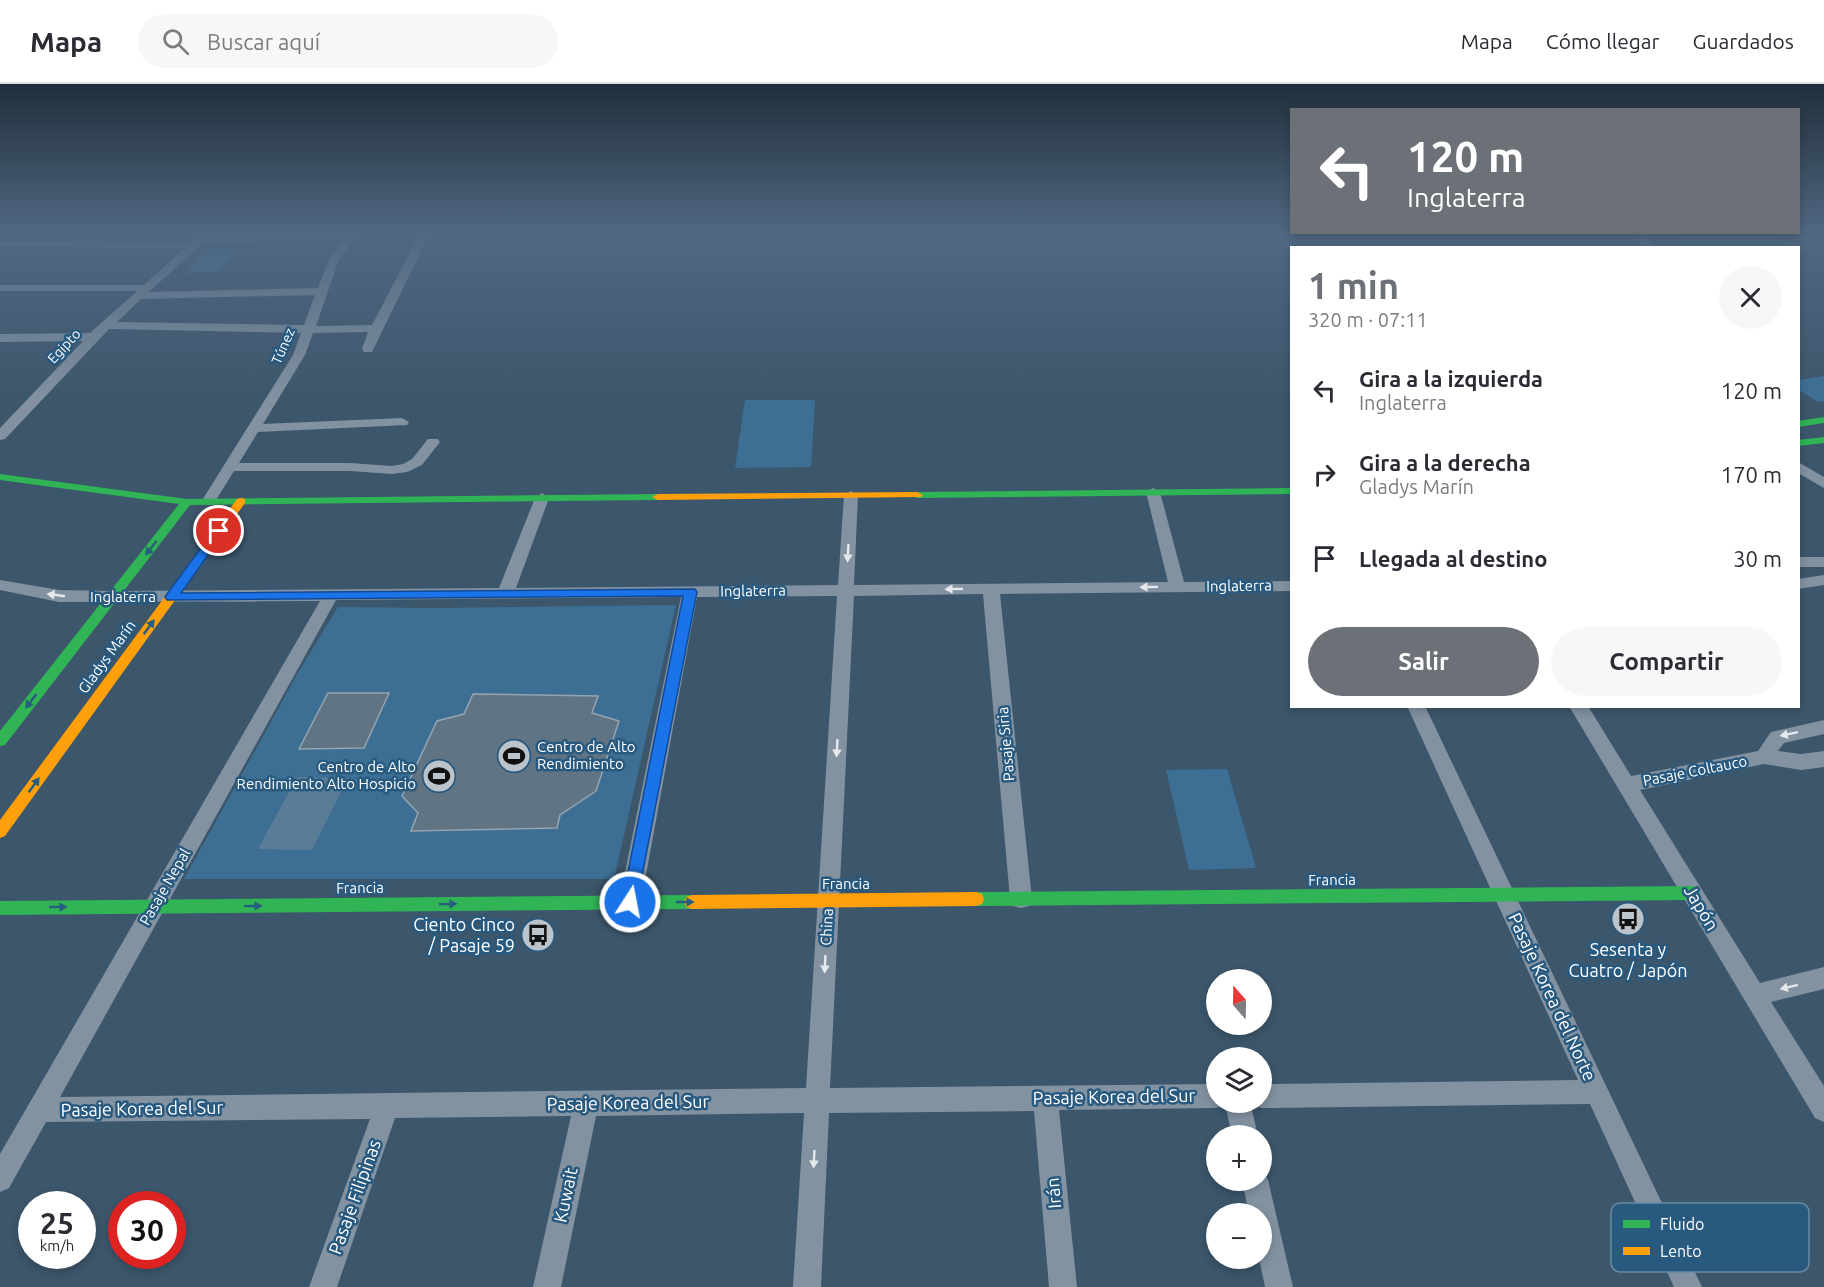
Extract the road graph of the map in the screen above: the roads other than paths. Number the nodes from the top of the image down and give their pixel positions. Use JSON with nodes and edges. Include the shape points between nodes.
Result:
{"nodes":[{"id":1,"x":41,"y":289,"type":"edge"},
{"id":2,"x":146,"y":289,"type":"edge"},
{"id":3,"x":396,"y":289,"type":"edge"},
{"id":4,"x":321,"y":291,"type":"joint"},
{"id":5,"x":143,"y":292,"type":"junction"},
{"id":6,"x":106,"y":325,"type":"junction"},
{"id":7,"x":307,"y":328,"type":"junction"},
{"id":8,"x":376,"y":328,"type":"junction"},
{"id":9,"x":93,"y":337,"type":"junction"},
{"id":10,"x":0,"y":338,"type":"edge"},
{"id":11,"x":368,"y":349,"type":"dead end"},
{"id":12,"x":1824,"y":420,"type":"edge"},
{"id":13,"x":402,"y":422,"type":"dead end"},
{"id":14,"x":1800,"y":424,"type":"edge"},
{"id":15,"x":255,"y":428,"type":"junction"},
{"id":16,"x":0,"y":436,"type":"edge"},
{"id":17,"x":1824,"y":440,"type":"edge"},
{"id":18,"x":433,"y":442,"type":"dead end"},
{"id":19,"x":1800,"y":443,"type":"edge"},
{"id":20,"x":230,"y":466,"type":"junction"},
{"id":21,"x":1800,"y":467,"type":"edge"},
{"id":22,"x":0,"y":477,"type":"edge"},
{"id":23,"x":1824,"y":484,"type":"edge"},
{"id":24,"x":1290,"y":491,"type":"edge"},
{"id":25,"x":1153,"y":492,"type":"junction"},
{"id":26,"x":851,"y":495,"type":"junction"},
{"id":27,"x":542,"y":498,"type":"junction"},
{"id":28,"x":241,"y":501,"type":"junction"},
{"id":29,"x":188,"y":502,"type":"junction"},
{"id":30,"x":208,"y":502,"type":"junction"},
{"id":31,"x":1800,"y":562,"type":"edge"},
{"id":32,"x":1824,"y":562,"type":"edge"},
{"id":33,"x":1824,"y":580,"type":"edge"},
{"id":34,"x":1800,"y":584,"type":"edge"},
{"id":35,"x":0,"y":585,"type":"edge"},
{"id":36,"x":1290,"y":586,"type":"edge"},
{"id":37,"x":1178,"y":587,"type":"junction"},
{"id":38,"x":992,"y":589,"type":"junction"},
{"id":39,"x":846,"y":590,"type":"junction"},
{"id":40,"x":690,"y":592,"type":"junction"},
{"id":41,"x":505,"y":594,"type":"junction"},
{"id":42,"x":331,"y":595,"type":"junction"},
{"id":43,"x":112,"y":597,"type":"junction"},
{"id":44,"x":171,"y":597,"type":"junction"},
{"id":45,"x":1417,"y":708,"type":"edge"},
{"id":46,"x":1579,"y":708,"type":"edge"},
{"id":47,"x":1824,"y":727,"type":"edge"},
{"id":48,"x":0,"y":741,"type":"edge"},
{"id":49,"x":1764,"y":757,"type":"junction"},
{"id":50,"x":1824,"y":759,"type":"edge"},
{"id":51,"x":1626,"y":785,"type":"junction"},
{"id":52,"x":0,"y":832,"type":"edge"},
{"id":53,"x":1692,"y":893,"type":"junction"},
{"id":54,"x":1503,"y":895,"type":"junction"},
{"id":55,"x":1021,"y":899,"type":"junction"},
{"id":56,"x":828,"y":901,"type":"junction"},
{"id":57,"x":630,"y":902,"type":"junction"},
{"id":58,"x":154,"y":906,"type":"junction"},
{"id":59,"x":0,"y":908,"type":"edge"},
{"id":60,"x":1824,"y":978,"type":"edge"},
{"id":61,"x":1754,"y":995,"type":"junction"},
{"id":62,"x":1596,"y":1092,"type":"junction"},
{"id":63,"x":1206,"y":1096,"type":"edge"},
{"id":64,"x":1272,"y":1096,"type":"edge"},
{"id":65,"x":1045,"y":1098,"type":"junction"},
{"id":66,"x":818,"y":1101,"type":"junction"},
{"id":67,"x":586,"y":1104,"type":"junction"},
{"id":68,"x":387,"y":1106,"type":"junction"},
{"id":69,"x":1824,"y":1109,"type":"edge"},
{"id":70,"x":39,"y":1110,"type":"junction"},
{"id":71,"x":0,"y":1179,"type":"edge"},
{"id":72,"x":1257,"y":1191,"type":"edge"},
{"id":73,"x":1648,"y":1203,"type":"edge"},
{"id":74,"x":1681,"y":1272,"type":"edge"},
{"id":75,"x":323,"y":1287,"type":"edge"},
{"id":76,"x":547,"y":1287,"type":"edge"},
{"id":77,"x":807,"y":1287,"type":"edge"},
{"id":78,"x":1063,"y":1287,"type":"edge"},
{"id":79,"x":1279,"y":1287,"type":"edge"},
{"id":80,"x":1688,"y":1287,"type":"edge"}],
"edges":[{"from":1,"to":5,"type":"street"},
{"from":2,"to":5,"type":"street","name":"Egipto"},
{"from":3,"to":8,"type":"street"},
{"from":4,"to":5,"type":"street"},
{"from":4,"to":7,"type":"street","name":"Túnez"},
{"from":5,"to":6,"type":"street","name":"Egipto"},
{"from":6,"to":7,"type":"street"},
{"from":6,"to":9,"type":"street","name":"Egipto"},
{"from":7,"to":8,"type":"street"},
{"from":7,"to":15,"type":"street","name":"Túnez","via":[[299,355]]},
{"from":8,"to":11,"type":"street"},
{"from":9,"to":10,"type":"street"},
{"from":9,"to":16,"type":"street","name":"Egipto"},
{"from":12,"to":14,"type":"street"},
{"from":13,"to":15,"type":"street"},
{"from":15,"to":20,"type":"street","name":"Túnez"},
{"from":17,"to":19,"type":"street"},
{"from":18,"to":20,"type":"street","via":[[417,462],[392,470]]},
{"from":20,"to":30,"type":"street","name":"Túnez"},
{"from":21,"to":23,"type":"street"},
{"from":22,"to":29,"type":"street"},
{"from":24,"to":25,"type":"street"},
{"from":25,"to":26,"type":"street"},
{"from":25,"to":37,"type":"street"},
{"from":26,"to":27,"type":"street"},
{"from":26,"to":39,"type":"street","name":"China","one_way":true},
{"from":27,"to":28,"type":"street"},
{"from":27,"to":41,"type":"street"},
{"from":28,"to":30,"type":"street"},
{"from":28,"to":44,"type":"street","name":"Gladys Marín"},
{"from":29,"to":30,"type":"street"},
{"from":29,"to":43,"type":"street","name":"Gladys Marín","one_way":true},
{"from":31,"to":32,"type":"street"},
{"from":33,"to":34,"type":"street"},
{"from":43,"to":35,"type":"street","name":"Inglaterra","one_way":true,"via":[[59,596]]},
{"from":36,"to":37,"type":"street","name":"Inglaterra"},
{"from":37,"to":38,"type":"street","name":"Inglaterra","one_way":true},
{"from":38,"to":39,"type":"street","name":"Inglaterra","one_way":true},
{"from":38,"to":55,"type":"street","name":"Pasaje Siria"},
{"from":39,"to":40,"type":"street","name":"Inglaterra"},
{"from":39,"to":56,"type":"street","name":"China","one_way":true},
{"from":40,"to":41,"type":"street","name":"Inglaterra"},
{"from":40,"to":57,"type":"street"},
{"from":41,"to":42,"type":"street","name":"Inglaterra"},
{"from":42,"to":44,"type":"street","name":"Inglaterra"},
{"from":42,"to":58,"type":"street","name":"Pasaje Nepal"},
{"from":43,"to":44,"type":"street","name":"Inglaterra"},
{"from":43,"to":48,"type":"street","name":"Gladys Marín","one_way":true},
{"from":52,"to":44,"type":"street","name":"Gladys Marín","one_way":true},
{"from":45,"to":54,"type":"street","name":"Pasaje Korea del Norte"},
{"from":46,"to":51,"type":"street","name":"Japón"},
{"from":47,"to":49,"type":"street","name":"Pasaje Coltauco","one_way":true,"via":[[1778,737]]},
{"from":49,"to":50,"type":"street","name":"Pasaje Coltauco","via":[[1801,762]]},
{"from":49,"to":51,"type":"street","name":"Pasaje Coltauco"},
{"from":51,"to":53,"type":"street","name":"Japón"},
{"from":53,"to":54,"type":"street","name":"Francia"},
{"from":53,"to":61,"type":"street","name":"Japón"},
{"from":54,"to":55,"type":"street","name":"Francia"},
{"from":54,"to":62,"type":"street","name":"Pasaje Korea del Norte"},
{"from":55,"to":56,"type":"street","name":"Francia"},
{"from":57,"to":56,"type":"street","name":"Francia","one_way":true},
{"from":56,"to":66,"type":"street","name":"China","one_way":true},
{"from":58,"to":57,"type":"street","name":"Francia","one_way":true},
{"from":59,"to":58,"type":"street","name":"Francia","one_way":true},
{"from":58,"to":70,"type":"street","name":"Pasaje Nepal"},
{"from":60,"to":61,"type":"street","one_way":true},
{"from":61,"to":69,"type":"street","name":"Japón"},
{"from":62,"to":64,"type":"street"},
{"from":62,"to":73,"type":"street","name":"Pasaje Korea del Norte"},
{"from":63,"to":65,"type":"street","name":"Pasaje Korea del Sur"},
{"from":65,"to":66,"type":"street","name":"Pasaje Korea del Sur"},
{"from":65,"to":78,"type":"street","name":"Irán"},
{"from":66,"to":67,"type":"street","name":"Pasaje Korea del Sur"},
{"from":66,"to":77,"type":"street","name":"China","one_way":true},
{"from":67,"to":68,"type":"street","name":"Pasaje Korea del Sur"},
{"from":67,"to":76,"type":"street","name":"Kuwait"},
{"from":68,"to":70,"type":"street","name":"Pasaje Korea del Sur"},
{"from":68,"to":75,"type":"street","name":"Pasaje Filipinas"},
{"from":70,"to":71,"type":"street","name":"Pasaje Nepal"},
{"from":72,"to":79,"type":"street"},
{"from":74,"to":80,"type":"street","name":"Pasaje Korea del Norte"}]}
